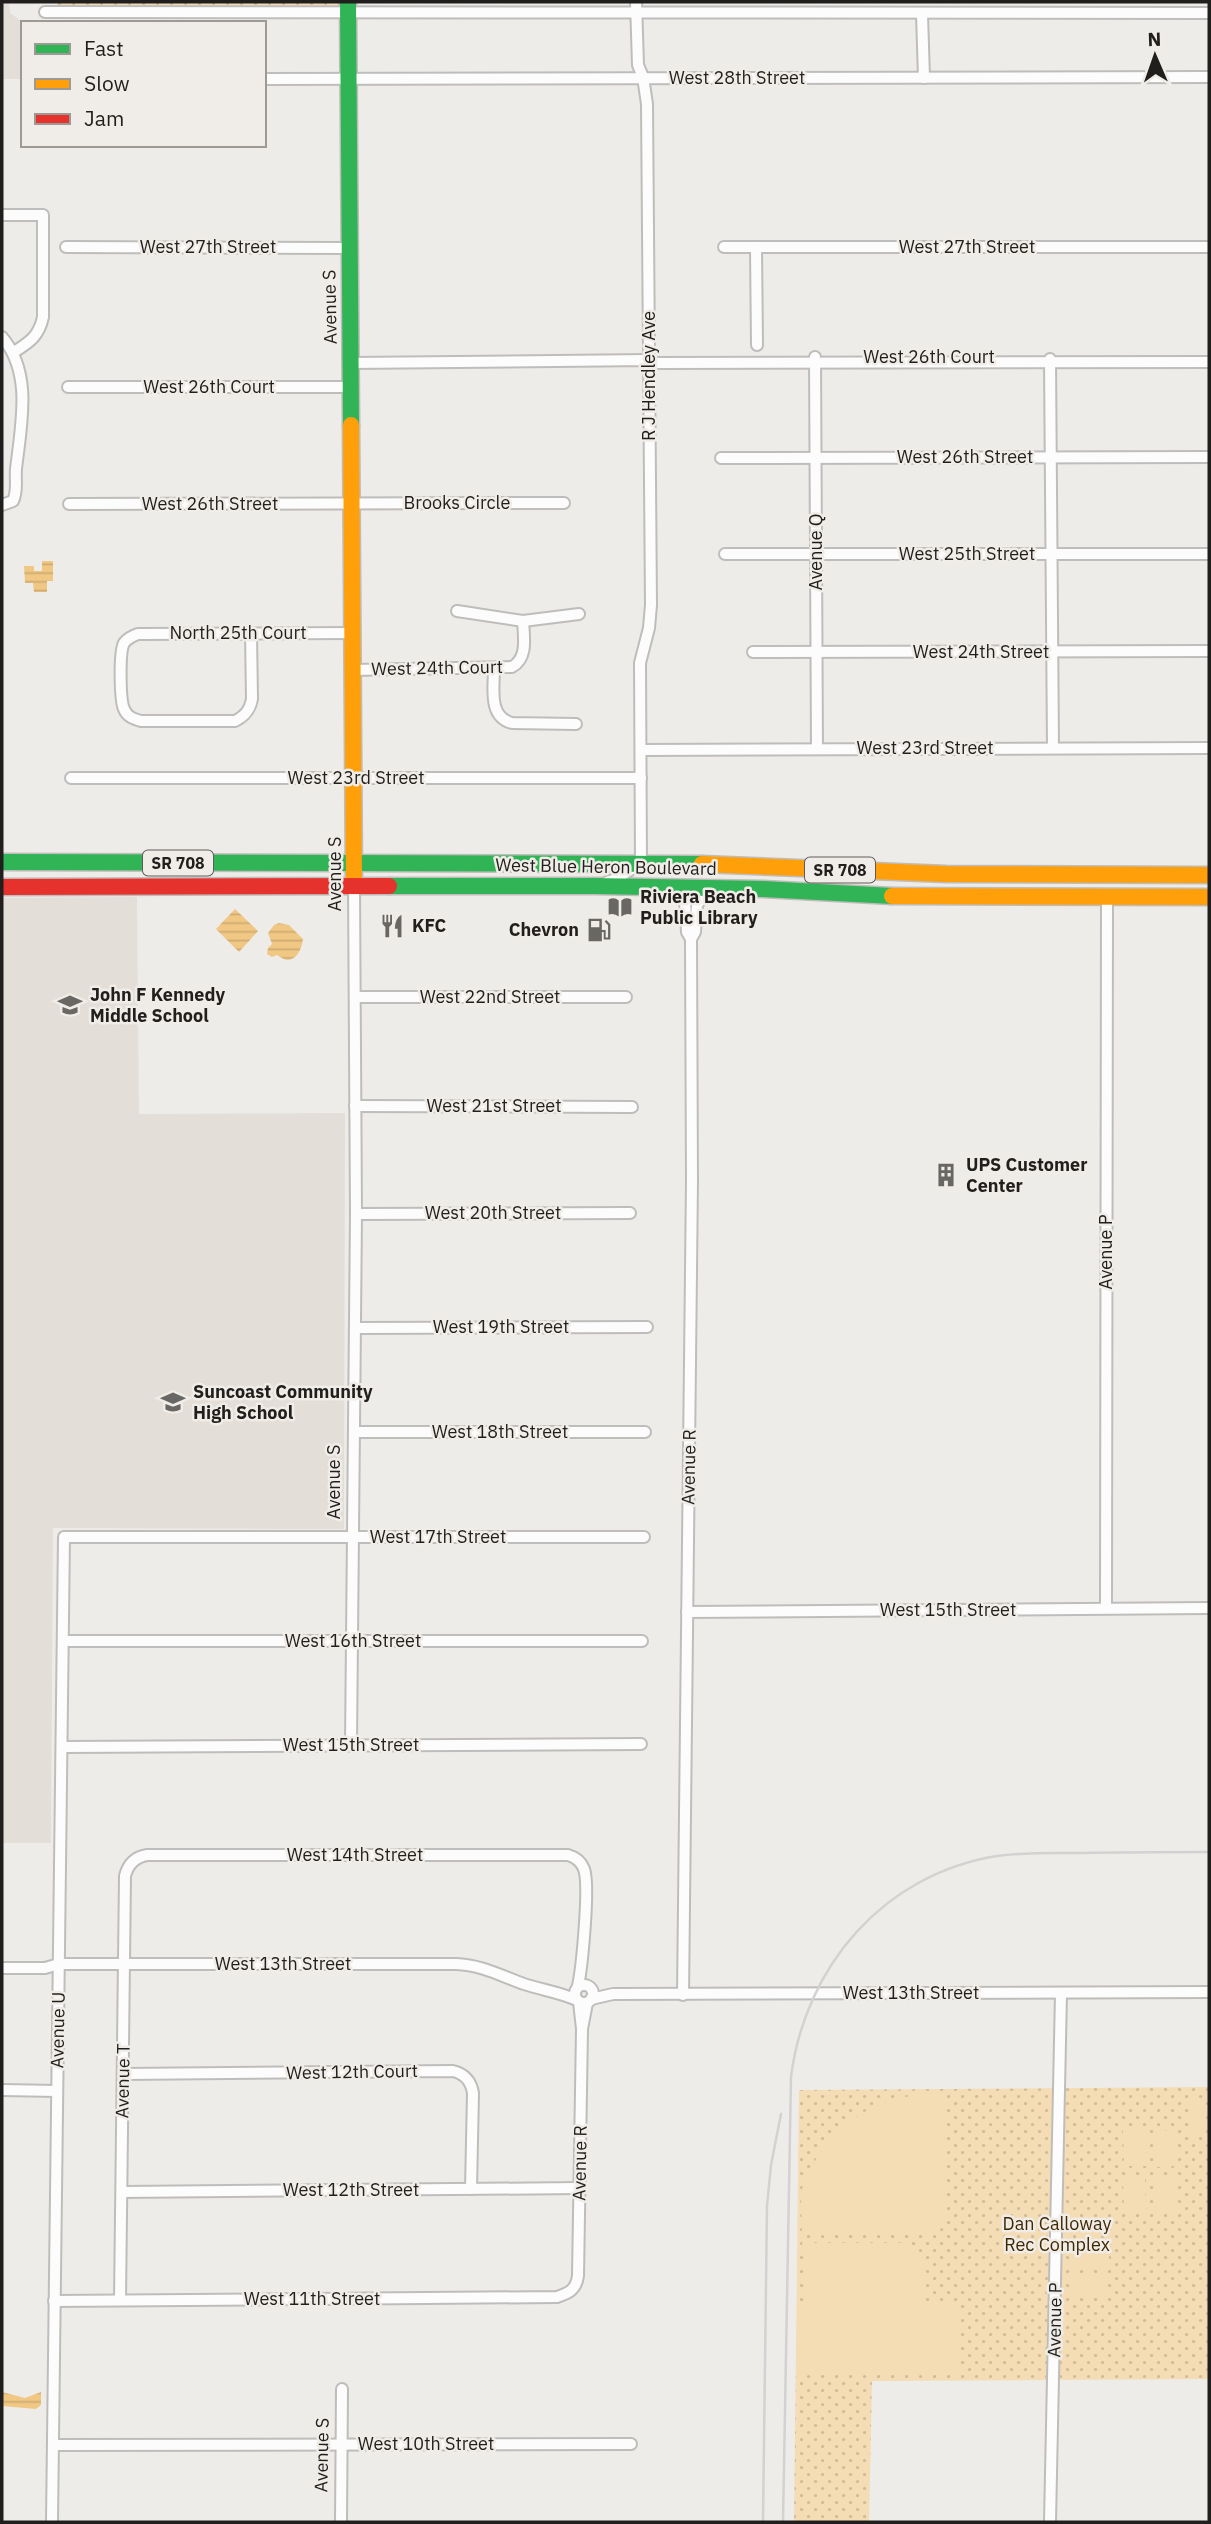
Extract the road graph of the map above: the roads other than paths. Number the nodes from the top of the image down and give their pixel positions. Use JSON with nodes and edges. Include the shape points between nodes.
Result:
{"nodes":[{"id":1,"x":636,"y":2,"type":"edge"},
{"id":2,"x":348,"y":8,"type":"edge"},
{"id":3,"x":45,"y":12,"type":"dead end"},
{"id":4,"x":1209,"y":13,"type":"edge"},
{"id":5,"x":636,"y":14,"type":"junction"},
{"id":6,"x":922,"y":14,"type":"junction"},
{"id":7,"x":643,"y":77,"type":"junction"},
{"id":8,"x":1209,"y":77,"type":"edge"},
{"id":9,"x":924,"y":78,"type":"junction"},
{"id":10,"x":266,"y":79,"type":"edge"},
{"id":11,"x":348,"y":79,"type":"junction"},
{"id":12,"x":2,"y":215,"type":"edge"},
{"id":13,"x":66,"y":247,"type":"dead end"},
{"id":14,"x":724,"y":247,"type":"dead end"},
{"id":15,"x":756,"y":247,"type":"junction"},
{"id":16,"x":1209,"y":247,"type":"edge"},
{"id":17,"x":349,"y":248,"type":"junction"},
{"id":18,"x":2,"y":337,"type":"edge"},
{"id":19,"x":757,"y":345,"type":"dead end"},
{"id":20,"x":14,"y":352,"type":"junction"},
{"id":21,"x":649,"y":360,"type":"junction"},
{"id":22,"x":814,"y":360,"type":"junction"},
{"id":23,"x":1050,"y":360,"type":"junction"},
{"id":24,"x":1209,"y":360,"type":"edge"},
{"id":25,"x":350,"y":363,"type":"junction"},
{"id":26,"x":68,"y":387,"type":"dead end"},
{"id":27,"x":350,"y":387,"type":"junction"},
{"id":28,"x":1050,"y":457,"type":"junction"},
{"id":29,"x":1209,"y":457,"type":"edge"},
{"id":30,"x":721,"y":458,"type":"dead end"},
{"id":31,"x":815,"y":458,"type":"junction"},
{"id":32,"x":69,"y":503,"type":"dead end"},
{"id":33,"x":564,"y":503,"type":"dead end"},
{"id":34,"x":351,"y":504,"type":"junction"},
{"id":35,"x":2,"y":505,"type":"edge"},
{"id":36,"x":725,"y":554,"type":"dead end"},
{"id":37,"x":816,"y":554,"type":"junction"},
{"id":38,"x":1051,"y":554,"type":"junction"},
{"id":39,"x":1209,"y":554,"type":"edge"},
{"id":40,"x":457,"y":611,"type":"dead end"},
{"id":41,"x":579,"y":614,"type":"dead end"},
{"id":42,"x":523,"y":621,"type":"junction"},
{"id":43,"x":352,"y":633,"type":"junction"},
{"id":44,"x":251,"y":634,"type":"junction"},
{"id":45,"x":1052,"y":651,"type":"junction"},
{"id":46,"x":1209,"y":651,"type":"edge"},
{"id":47,"x":752,"y":652,"type":"dead end"},
{"id":48,"x":817,"y":652,"type":"junction"},
{"id":49,"x":494,"y":669,"type":"junction"},
{"id":50,"x":352,"y":670,"type":"junction"},
{"id":51,"x":576,"y":724,"type":"dead end"},
{"id":52,"x":817,"y":748,"type":"junction"},
{"id":53,"x":1053,"y":748,"type":"junction"},
{"id":54,"x":1209,"y":748,"type":"edge"},
{"id":55,"x":641,"y":750,"type":"junction"},
{"id":56,"x":71,"y":778,"type":"dead end"},
{"id":57,"x":353,"y":778,"type":"junction"},
{"id":58,"x":641,"y":778,"type":"junction"},
{"id":59,"x":2,"y":862,"type":"edge"},
{"id":60,"x":354,"y":863,"type":"junction"},
{"id":61,"x":641,"y":863,"type":"junction"},
{"id":62,"x":1093,"y":875,"type":"junction"},
{"id":63,"x":1209,"y":875,"type":"edge"},
{"id":64,"x":1209,"y":881,"type":"edge"},
{"id":65,"x":354,"y":885,"type":"junction"},
{"id":66,"x":594,"y":886,"type":"junction"},
{"id":67,"x":684,"y":886,"type":"junction"},
{"id":68,"x":2,"y":887,"type":"edge"},
{"id":69,"x":709,"y":887,"type":"junction"},
{"id":70,"x":975,"y":897,"type":"junction"},
{"id":71,"x":1107,"y":897,"type":"junction"},
{"id":72,"x":1209,"y":897,"type":"edge"},
{"id":73,"x":691,"y":939,"type":"junction"},
{"id":74,"x":355,"y":997,"type":"junction"},
{"id":75,"x":626,"y":997,"type":"dead end"},
{"id":76,"x":355,"y":1105,"type":"junction"},
{"id":77,"x":632,"y":1107,"type":"dead end"},
{"id":78,"x":630,"y":1213,"type":"dead end"},
{"id":79,"x":356,"y":1214,"type":"junction"},
{"id":80,"x":647,"y":1327,"type":"dead end"},
{"id":81,"x":355,"y":1328,"type":"junction"},
{"id":82,"x":354,"y":1432,"type":"junction"},
{"id":83,"x":645,"y":1432,"type":"dead end"},
{"id":84,"x":64,"y":1537,"type":"joint"},
{"id":85,"x":353,"y":1537,"type":"junction"},
{"id":86,"x":644,"y":1537,"type":"dead end"},
{"id":87,"x":1106,"y":1608,"type":"junction"},
{"id":88,"x":1209,"y":1608,"type":"edge"},
{"id":89,"x":687,"y":1612,"type":"junction"},
{"id":90,"x":63,"y":1641,"type":"junction"},
{"id":91,"x":352,"y":1642,"type":"junction"},
{"id":92,"x":642,"y":1642,"type":"dead end"},
{"id":93,"x":641,"y":1744,"type":"dead end"},
{"id":94,"x":351,"y":1745,"type":"junction"},
{"id":95,"x":62,"y":1747,"type":"junction"},
{"id":96,"x":580,"y":1862,"type":"joint"},
{"id":97,"x":130,"y":1863,"type":"joint"},
{"id":98,"x":59,"y":1964,"type":"junction"},
{"id":99,"x":124,"y":1964,"type":"junction"},
{"id":100,"x":2,"y":1968,"type":"edge"},
{"id":101,"x":1209,"y":1992,"type":"edge"},
{"id":102,"x":1061,"y":1993,"type":"junction"},
{"id":103,"x":583,"y":1994,"type":"junction"},
{"id":104,"x":683,"y":1994,"type":"junction"},
{"id":105,"x":123,"y":2074,"type":"junction"},
{"id":106,"x":2,"y":2090,"type":"edge"},
{"id":107,"x":57,"y":2091,"type":"junction"},
{"id":108,"x":580,"y":2188,"type":"junction"},
{"id":109,"x":471,"y":2189,"type":"junction"},
{"id":110,"x":121,"y":2192,"type":"junction"},
{"id":111,"x":569,"y":2293,"type":"joint"},
{"id":112,"x":120,"y":2300,"type":"junction"},
{"id":113,"x":54,"y":2301,"type":"junction"},
{"id":114,"x":342,"y":2389,"type":"dead end"},
{"id":115,"x":342,"y":2444,"type":"junction"},
{"id":116,"x":631,"y":2444,"type":"dead end"},
{"id":117,"x":53,"y":2445,"type":"junction"},
{"id":118,"x":52,"y":2522,"type":"edge"},
{"id":119,"x":341,"y":2522,"type":"edge"},
{"id":120,"x":1050,"y":2522,"type":"edge"}],
"edges":[{"from":1,"to":5,"type":"street","name":"R J Hendley Ave"},
{"from":2,"to":3,"type":"street"},
{"from":2,"to":5,"type":"street"},
{"from":2,"to":11,"type":"main road","name":"Avenue S"},
{"from":4,"to":6,"type":"street"},
{"from":5,"to":6,"type":"street"},
{"from":5,"to":7,"type":"street","name":"R J Hendley Ave","via":[[638,65]]},
{"from":6,"to":9,"type":"street"},
{"from":7,"to":9,"type":"street","name":"West 28th Street"},
{"from":7,"to":11,"type":"street","name":"West 28th Street"},
{"from":7,"to":21,"type":"street","name":"R J Hendley Ave"},
{"from":8,"to":9,"type":"street","name":"West 28th Street"},
{"from":10,"to":11,"type":"street","name":"West 28th Street"},
{"from":11,"to":17,"type":"main road","name":"Avenue S"},
{"from":12,"to":20,"type":"street","via":[[43,215],[41,329]]},
{"from":13,"to":17,"type":"street","name":"West 27th Street"},
{"from":14,"to":15,"type":"street","name":"West 27th Street"},
{"from":15,"to":16,"type":"street","name":"West 27th Street"},
{"from":15,"to":19,"type":"street"},
{"from":17,"to":25,"type":"main road","name":"Avenue S"},
{"from":18,"to":20,"type":"street"},
{"from":20,"to":35,"type":"street","via":[[22,397],[22,434],[16,495]]},
{"from":21,"to":22,"type":"street","name":"West 26th Court"},
{"from":21,"to":25,"type":"street","name":"West 26th Court"},
{"from":21,"to":55,"type":"street","name":"R J Hendley Ave","via":[[651,605],[640,663]]},
{"from":22,"to":23,"type":"street","name":"West 26th Court"},
{"from":22,"to":31,"type":"street","name":"Avenue Q"},
{"from":23,"to":24,"type":"street","name":"West 26th Court"},
{"from":23,"to":28,"type":"street"},
{"from":25,"to":27,"type":"main road","name":"Avenue S"},
{"from":26,"to":27,"type":"street","name":"West 26th Court"},
{"from":27,"to":34,"type":"main road","name":"Avenue S"},
{"from":28,"to":29,"type":"street","name":"West 26th Street"},
{"from":28,"to":31,"type":"street","name":"West 26th Street"},
{"from":28,"to":38,"type":"street"},
{"from":30,"to":31,"type":"street","name":"West 26th Street"},
{"from":31,"to":37,"type":"street","name":"Avenue Q"},
{"from":32,"to":34,"type":"street","name":"West 26th Street"},
{"from":33,"to":34,"type":"street","name":"Brooks Circle"},
{"from":34,"to":43,"type":"main road","name":"Avenue S"},
{"from":36,"to":37,"type":"street","name":"West 25th Street"},
{"from":37,"to":38,"type":"street","name":"West 25th Street"},
{"from":37,"to":48,"type":"street","name":"Avenue Q"},
{"from":38,"to":39,"type":"street","name":"West 25th Street"},
{"from":38,"to":45,"type":"street"},
{"from":40,"to":42,"type":"street"},
{"from":41,"to":42,"type":"street"},
{"from":42,"to":49,"type":"street","name":"West 24th Court","via":[[520,661]]},
{"from":43,"to":44,"type":"street","name":"North 25th Court"},
{"from":43,"to":50,"type":"main road","name":"Avenue S"},
{"from":44,"to":44,"type":"street","name":"North 25th Court","via":[[250,707],[242,718],[141,721],[124,711],[121,652],[125,641],[142,634]]},
{"from":45,"to":46,"type":"street","name":"West 24th Street"},
{"from":45,"to":48,"type":"street","name":"West 24th Street"},
{"from":45,"to":53,"type":"street"},
{"from":47,"to":48,"type":"street","name":"West 24th Street"},
{"from":48,"to":52,"type":"street","name":"Avenue Q"},
{"from":49,"to":50,"type":"street","name":"West 24th Court"},
{"from":49,"to":51,"type":"street","via":[[495,708],[503,720]]},
{"from":50,"to":57,"type":"main road","name":"Avenue S"},
{"from":52,"to":53,"type":"street","name":"West 23rd Street"},
{"from":52,"to":55,"type":"street","name":"West 23rd Street"},
{"from":53,"to":54,"type":"street","name":"West 23rd Street"},
{"from":55,"to":58,"type":"street"},
{"from":56,"to":57,"type":"street","name":"West 23rd Street"},
{"from":57,"to":58,"type":"street","name":"West 23rd Street"},
{"from":57,"to":60,"type":"main road","name":"Avenue S"},
{"from":58,"to":61,"type":"street"},
{"from":59,"to":60,"type":"main road","name":"West Blue Heron Boulevard","number":"SR 708"},
{"from":60,"to":61,"type":"main road","name":"West Blue Heron Boulevard","number":"SR 708"},
{"from":60,"to":65,"type":"main road","name":"Avenue S"},
{"from":61,"to":62,"type":"main road","name":"West Blue Heron Boulevard","number":"SR 708"},
{"from":61,"to":66,"type":"street"},
{"from":62,"to":63,"type":"main road","name":"West Blue Heron Boulevard","number":"SR 708"},
{"from":62,"to":70,"type":"main road","via":[[1082,886],[991,887]]},
{"from":64,"to":71,"type":"main road","via":[[1119,886]]},
{"from":65,"to":66,"type":"main road","name":"West Blue Heron Boulevard","number":"SR 708"},
{"from":65,"to":68,"type":"main road","name":"West Blue Heron Boulevard","number":"SR 708"},
{"from":65,"to":74,"type":"street","name":"Avenue S"},
{"from":66,"to":67,"type":"main road","name":"West Blue Heron Boulevard","number":"SR 708"},
{"from":67,"to":69,"type":"main road","name":"West Blue Heron Boulevard","number":"SR 708"},
{"from":67,"to":73,"type":"street","name":"Avenue R"},
{"from":69,"to":70,"type":"main road","name":"West Blue Heron Boulevard","number":"SR 708"},
{"from":69,"to":73,"type":"street","name":"Avenue R","via":[[697,905]]},
{"from":70,"to":71,"type":"main road","name":"West Blue Heron Boulevard","number":"SR 708"},
{"from":71,"to":72,"type":"main road","name":"West Blue Heron Boulevard","number":"SR 708"},
{"from":71,"to":87,"type":"street","name":"Avenue P"},
{"from":73,"to":89,"type":"street","name":"Avenue R"},
{"from":74,"to":75,"type":"street","name":"West 22nd Street"},
{"from":74,"to":76,"type":"street","name":"Avenue S"},
{"from":76,"to":77,"type":"street","name":"West 21st Street"},
{"from":76,"to":79,"type":"street","name":"Avenue S"},
{"from":78,"to":79,"type":"street","name":"West 20th Street"},
{"from":79,"to":81,"type":"street","name":"Avenue S"},
{"from":80,"to":81,"type":"street","name":"West 19th Street"},
{"from":81,"to":82,"type":"street","name":"Avenue S"},
{"from":82,"to":83,"type":"street","name":"West 18th Street"},
{"from":82,"to":85,"type":"street","name":"Avenue S"},
{"from":84,"to":85,"type":"street","name":"West 17th Street"},
{"from":84,"to":90,"type":"street","name":"Avenue U"},
{"from":85,"to":86,"type":"street","name":"West 17th Street"},
{"from":85,"to":91,"type":"street","name":"Avenue S"},
{"from":87,"to":88,"type":"street","name":"West 15th Street"},
{"from":87,"to":89,"type":"street","name":"West 15th Street"},
{"from":89,"to":104,"type":"street","name":"Avenue R"},
{"from":90,"to":91,"type":"street","name":"West 16th Street"},
{"from":90,"to":95,"type":"street","name":"Avenue U"},
{"from":91,"to":92,"type":"street","name":"West 16th Street"},
{"from":91,"to":94,"type":"street","name":"Avenue S"},
{"from":93,"to":94,"type":"street","name":"West 15th Street"},
{"from":94,"to":95,"type":"street","name":"West 15th Street"},
{"from":95,"to":98,"type":"street","name":"Avenue U"},
{"from":96,"to":97,"type":"street","name":"West 14th Street","via":[[568,1855],[147,1855]]},
{"from":96,"to":103,"type":"street","name":"Avenue R","via":[[585,1877]]},
{"from":97,"to":99,"type":"street","name":"Avenue T","via":[[125,1876]]},
{"from":98,"to":99,"type":"street","name":"West 13th Street"},
{"from":98,"to":100,"type":"street","name":"West 13th Street"},
{"from":98,"to":107,"type":"street","name":"Avenue U"},
{"from":99,"to":103,"type":"street","name":"West 13th Street","via":[[465,1964],[524,1984]]},
{"from":99,"to":105,"type":"street","name":"Avenue T"},
{"from":101,"to":102,"type":"street","name":"West 13th Street"},
{"from":102,"to":104,"type":"street","name":"West 13th Street"},
{"from":102,"to":120,"type":"street","name":"Avenue P"},
{"from":103,"to":104,"type":"street","name":"West 13th Street"},
{"from":103,"to":108,"type":"street","name":"Avenue R"},
{"from":105,"to":109,"type":"street","name":"West 12th Court","via":[[460,2073],[473,2093]]},
{"from":105,"to":110,"type":"street","name":"Avenue T"},
{"from":106,"to":107,"type":"street"},
{"from":107,"to":113,"type":"street","name":"Avenue U"},
{"from":108,"to":109,"type":"street","name":"West 12th Street"},
{"from":108,"to":111,"type":"street","name":"Avenue R","via":[[578,2276]]},
{"from":109,"to":110,"type":"street","name":"West 12th Street"},
{"from":110,"to":112,"type":"street","name":"Avenue T"},
{"from":111,"to":112,"type":"street","name":"West 11th Street","via":[[557,2297]]},
{"from":112,"to":113,"type":"street","name":"West 11th Street"},
{"from":113,"to":117,"type":"street","name":"Avenue U"},
{"from":114,"to":115,"type":"street","name":"Avenue S"},
{"from":115,"to":116,"type":"street","name":"West 10th Street"},
{"from":115,"to":117,"type":"street","name":"West 10th Street"},
{"from":115,"to":119,"type":"street","name":"Avenue S"},
{"from":117,"to":118,"type":"street","name":"Avenue U"}]}
